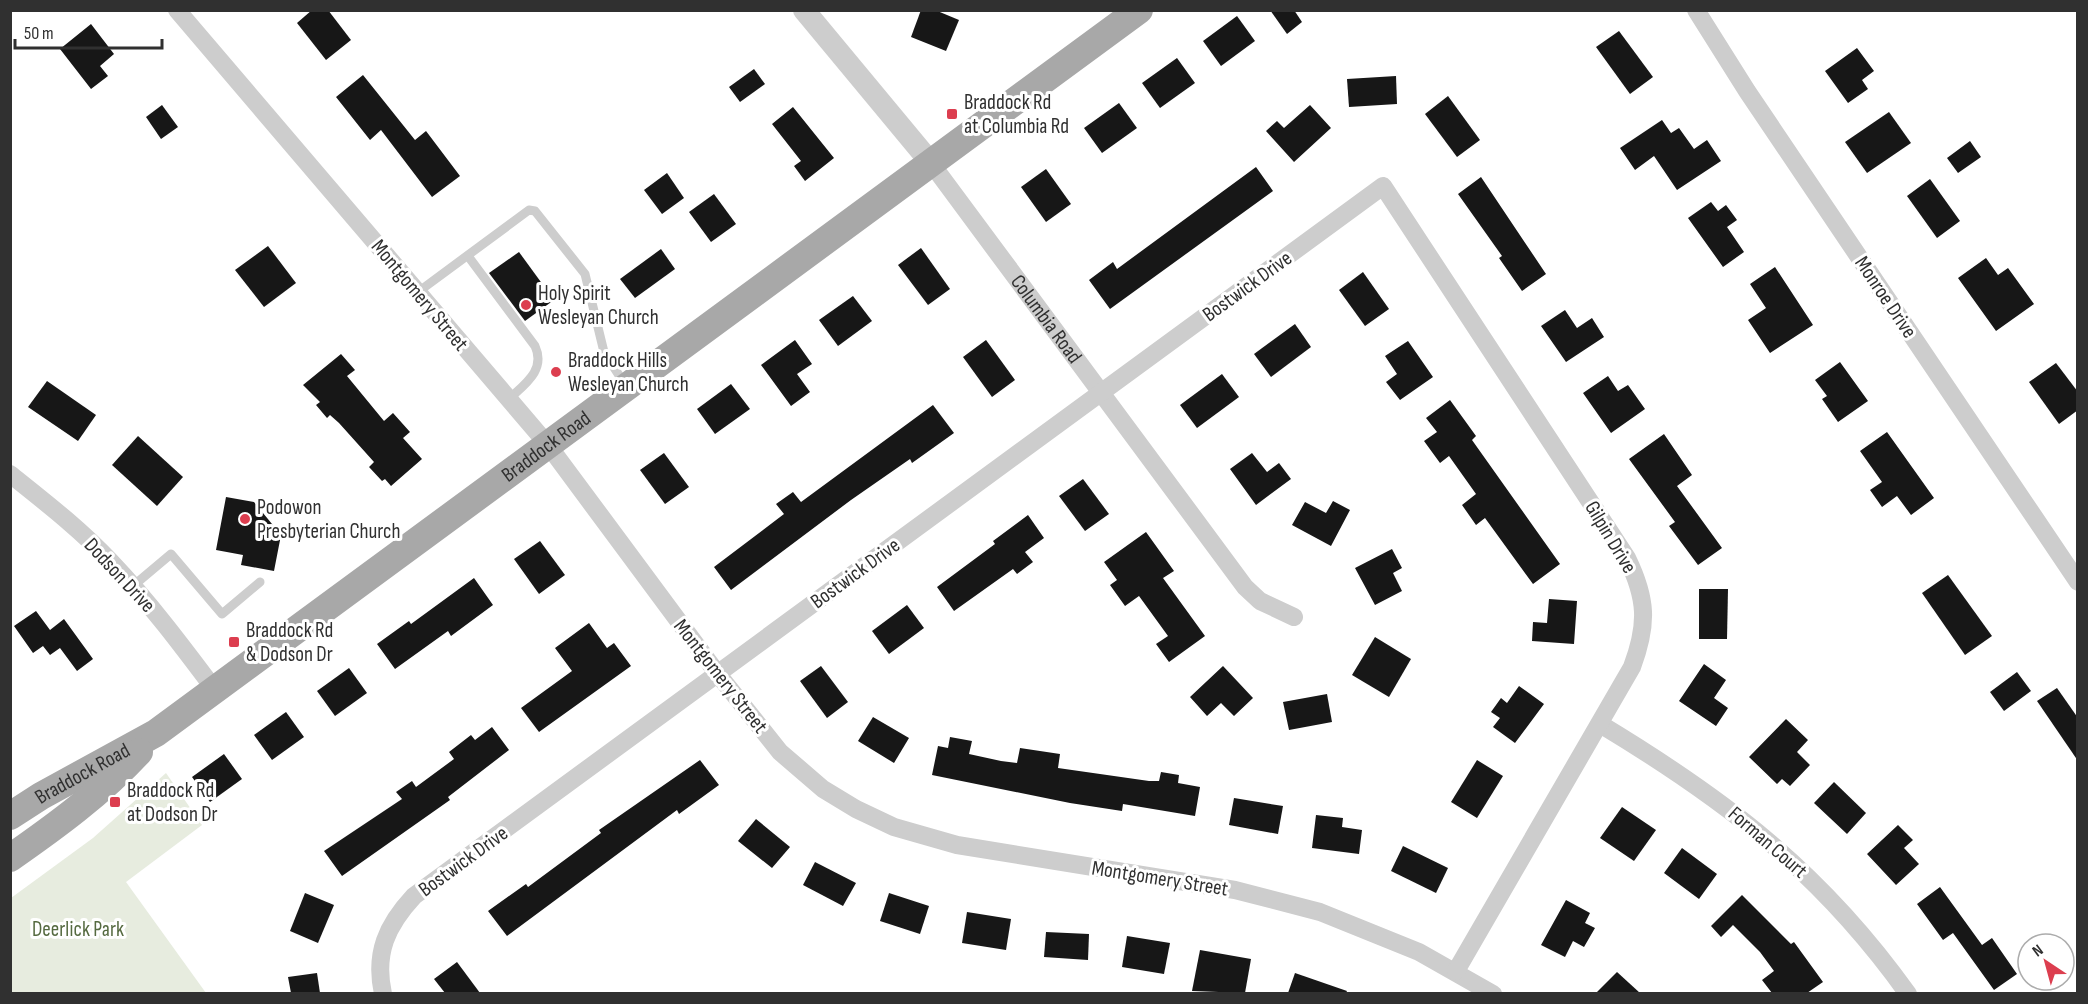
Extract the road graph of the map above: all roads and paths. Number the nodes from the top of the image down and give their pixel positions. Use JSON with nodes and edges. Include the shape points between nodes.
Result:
{"nodes":[{"id":1,"x":177,"y":10,"type":"edge"},
{"id":2,"x":804,"y":10,"type":"edge"},
{"id":3,"x":1138,"y":10,"type":"edge"},
{"id":4,"x":1696,"y":10,"type":"edge"},
{"id":5,"x":931,"y":163,"type":"junction"},
{"id":6,"x":1383,"y":186,"type":"joint"},
{"id":7,"x":468,"y":256,"type":"junction"},
{"id":8,"x":418,"y":292,"type":"junction"},
{"id":9,"x":627,"y":387,"type":"junction"},
{"id":10,"x":1102,"y":392,"type":"junction"},
{"id":11,"x":509,"y":399,"type":"junction"},
{"id":12,"x":548,"y":445,"type":"junction"},
{"id":13,"x":10,"y":474,"type":"edge"},
{"id":14,"x":260,"y":582,"type":"dead end"},
{"id":15,"x":2078,"y":582,"type":"edge"},
{"id":16,"x":133,"y":586,"type":"junction"},
{"id":17,"x":1293,"y":617,"type":"dead end"},
{"id":18,"x":717,"y":674,"type":"junction"},
{"id":19,"x":215,"y":690,"type":"junction"},
{"id":20,"x":1600,"y":724,"type":"junction"},
{"id":21,"x":156,"y":733,"type":"junction"},
{"id":22,"x":10,"y":816,"type":"edge"},
{"id":23,"x":10,"y":858,"type":"edge"},
{"id":24,"x":1456,"y":971,"type":"junction"},
{"id":25,"x":382,"y":993,"type":"edge"},
{"id":26,"x":1493,"y":993,"type":"edge"},
{"id":27,"x":1908,"y":993,"type":"edge"}],
"edges":[{"from":1,"to":8,"type":"street","name":"Montgomery Street"},
{"from":2,"to":5,"type":"street","name":"Columbia Road"},
{"from":3,"to":5,"type":"main road","name":"Braddock Road"},
{"from":4,"to":15,"type":"street","name":"Monroe Drive"},
{"from":5,"to":9,"type":"main road","name":"Braddock Road"},
{"from":5,"to":10,"type":"street","name":"Columbia Road"},
{"from":6,"to":10,"type":"street","name":"Bostwick Drive"},
{"from":6,"to":20,"type":"street","name":"Gilpin Drive","via":[[1638,580],[1644,621],[1641,642],[1632,667]]},
{"from":7,"to":8,"type":"lane"},
{"from":7,"to":9,"type":"lane","via":[[529,210],[535,211],[585,274],[607,361]]},
{"from":7,"to":11,"type":"lane","via":[[540,356],[531,378]]},
{"from":8,"to":11,"type":"street","name":"Montgomery Street"},
{"from":9,"to":12,"type":"main road","name":"Braddock Road"},
{"from":10,"to":17,"type":"street","name":"Columbia Road","via":[[1245,587],[1260,601]]},
{"from":10,"to":18,"type":"street","name":"Bostwick Drive"},
{"from":11,"to":12,"type":"street","name":"Montgomery Street"},
{"from":12,"to":18,"type":"street","name":"Montgomery Street"},
{"from":12,"to":19,"type":"main road","name":"Braddock Road"},
{"from":13,"to":16,"type":"street","name":"Dodson Drive","via":[[76,527]]},
{"from":14,"to":16,"type":"lane","via":[[222,614],[171,554]]},
{"from":16,"to":19,"type":"street","name":"Dodson Drive"},
{"from":18,"to":24,"type":"street","name":"Montgomery Street","via":[[791,763],[848,804],[894,827],[957,845],[1275,899],[1320,912]]},
{"from":18,"to":25,"type":"street","name":"Bostwick Drive","via":[[414,896],[397,914],[385,936],[379,972]]},
{"from":19,"to":21,"type":"main road","name":"Braddock Road"},
{"from":20,"to":24,"type":"street","name":"Gilpin Drive"},
{"from":20,"to":27,"type":"street","name":"Forman Court","via":[[1706,791],[1774,844],[1869,941]]},
{"from":21,"to":22,"type":"main road","name":"Braddock Road"},
{"from":21,"to":23,"type":"main road","name":"Braddock Road","via":[[121,772]]},
{"from":24,"to":26,"type":"street","name":"Montgomery Street"}]}
